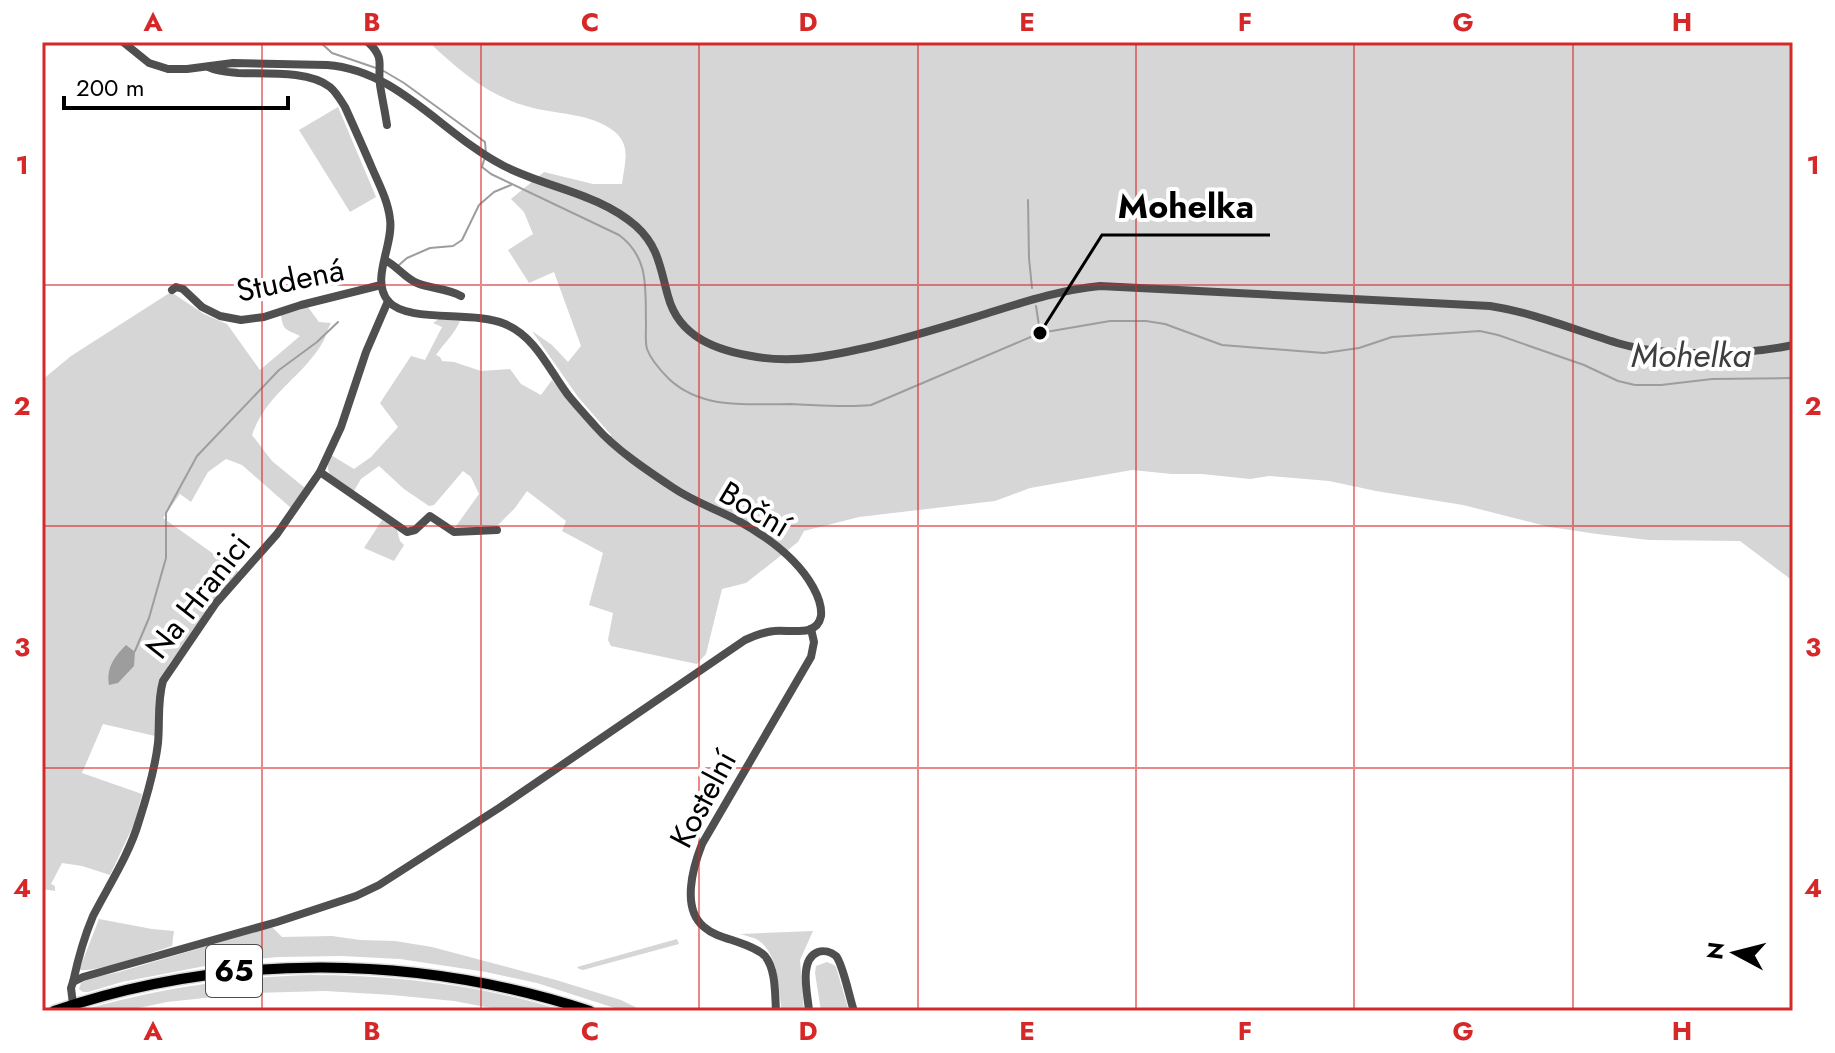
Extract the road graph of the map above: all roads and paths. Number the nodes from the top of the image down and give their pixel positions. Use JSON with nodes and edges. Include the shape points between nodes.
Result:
{"nodes":[{"id":1,"x":123,"y":42,"type":"edge"},
{"id":2,"x":368,"y":42,"type":"edge"},
{"id":3,"x":208,"y":66,"type":"junction"},
{"id":4,"x":380,"y":73,"type":"junction"},
{"id":5,"x":387,"y":125,"type":"dead end"},
{"id":6,"x":385,"y":260,"type":"junction"},
{"id":7,"x":381,"y":285,"type":"junction"},
{"id":8,"x":172,"y":290,"type":"dead end"},
{"id":9,"x":461,"y":296,"type":"dead end"},
{"id":10,"x":388,"y":301,"type":"junction"},
{"id":11,"x":1793,"y":345,"type":"edge"},
{"id":12,"x":320,"y":472,"type":"junction"},
{"id":13,"x":497,"y":530,"type":"dead end"},
{"id":14,"x":811,"y":629,"type":"junction"},
{"id":15,"x":73,"y":982,"type":"junction"},
{"id":16,"x":73,"y":1004,"type":"junction"},
{"id":17,"x":54,"y":1011,"type":"edge"},
{"id":18,"x":590,"y":1011,"type":"edge"},
{"id":19,"x":776,"y":1011,"type":"edge"},
{"id":20,"x":809,"y":1011,"type":"edge"},
{"id":21,"x":854,"y":1011,"type":"edge"}],
"edges":[{"from":1,"to":3,"type":"street","via":[[161,67]]},
{"from":2,"to":4,"type":"street","via":[[375,49]]},
{"from":3,"to":4,"type":"street","via":[[342,66]]},
{"from":3,"to":6,"type":"street","via":[[221,72],[317,79],[336,93],[385,197],[391,238]]},
{"from":4,"to":5,"type":"street"},
{"from":4,"to":11,"type":"street","via":[[491,159],[594,200],[635,226],[653,247],[682,324],[711,345],[758,357],[823,357],[1100,286],[1490,306],[1620,344],[1663,351]]},
{"from":6,"to":7,"type":"street"},
{"from":6,"to":9,"type":"street","via":[[418,284]]},
{"from":7,"to":8,"type":"street","name":"Studená","via":[[241,320],[202,307],[183,289]]},
{"from":7,"to":10,"type":"street"},
{"from":10,"to":12,"type":"street","name":"Na Hranici"},
{"from":10,"to":14,"type":"street","name":"Boční","via":[[412,314],[480,317],[517,330],[537,348],[599,431],[690,500],[736,520],[785,553],[809,579],[819,601],[820,621]]},
{"from":12,"to":13,"type":"street","via":[[407,532],[430,516],[454,532]]},
{"from":12,"to":15,"type":"street","name":"Na Hranici","via":[[277,534],[216,603],[163,681],[155,760],[138,824],[92,920]]},
{"from":14,"to":15,"type":"street","via":[[776,630],[745,640],[379,885],[277,922]]},
{"from":14,"to":19,"type":"street","name":"Kostelní","via":[[811,657],[702,844],[692,871],[693,906],[702,926],[764,954]]},
{"from":15,"to":16,"type":"street","name":"Na Hranici"},
{"from":16,"to":17,"type":"main road","number":"65"},
{"from":16,"to":18,"type":"main road","number":"65","via":[[206,975],[340,967],[485,983]]},
{"from":20,"to":21,"type":"street","via":[[807,964],[824,951],[839,961]]}]}
